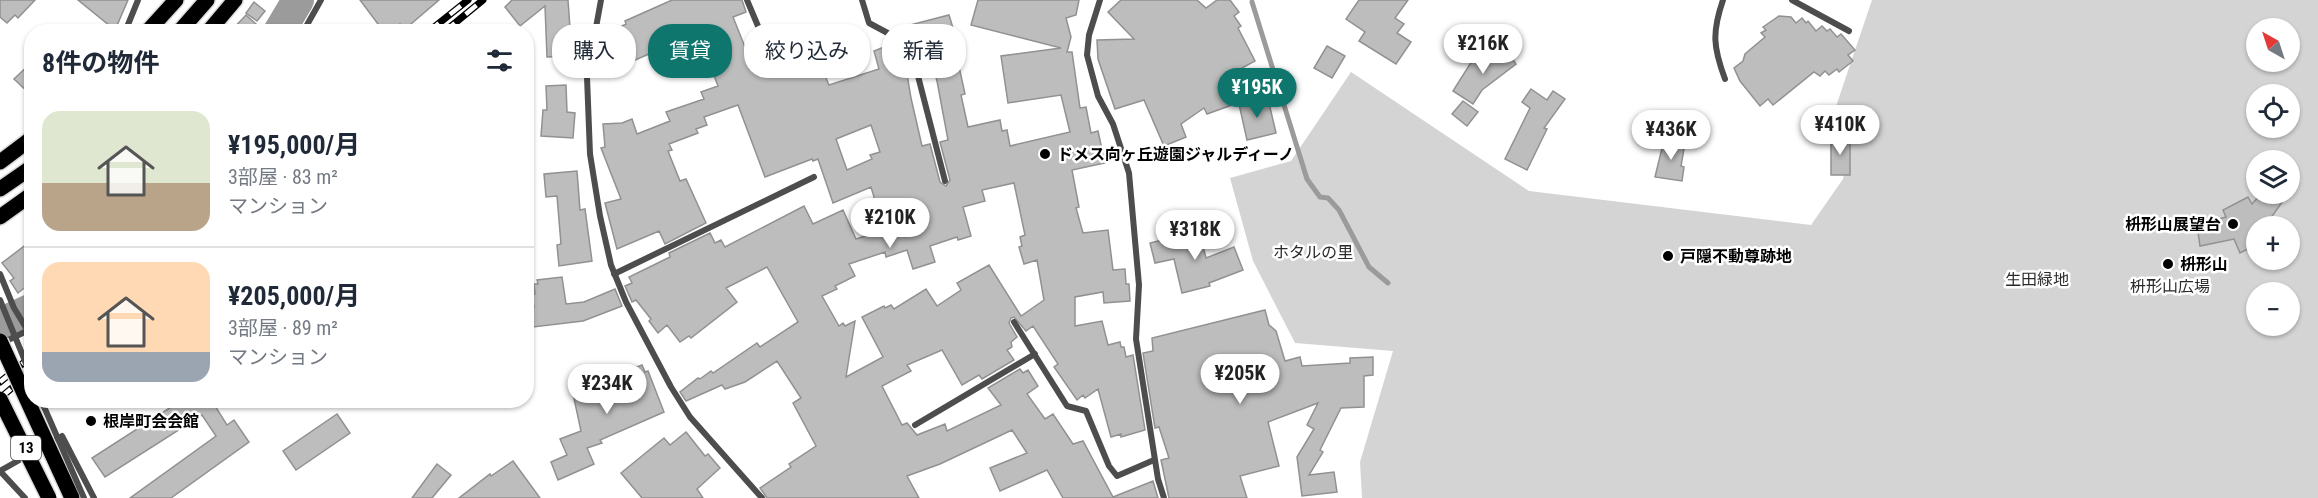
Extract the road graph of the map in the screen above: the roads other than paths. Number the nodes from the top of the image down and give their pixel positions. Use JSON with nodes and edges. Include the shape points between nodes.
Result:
{"nodes":[{"id":1,"x":138,"y":0,"type":"edge"},
{"id":2,"x":176,"y":0,"type":"edge"},
{"id":3,"x":207,"y":0,"type":"edge"},
{"id":4,"x":235,"y":0,"type":"edge"},
{"id":5,"x":321,"y":0,"type":"edge"},
{"id":6,"x":601,"y":0,"type":"edge"},
{"id":7,"x":747,"y":0,"type":"edge"},
{"id":8,"x":862,"y":0,"type":"edge"},
{"id":9,"x":1100,"y":0,"type":"edge"},
{"id":10,"x":1724,"y":0,"type":"edge"},
{"id":11,"x":1792,"y":0,"type":"edge"},
{"id":12,"x":128,"y":24,"type":"edge"},
{"id":13,"x":154,"y":24,"type":"edge"},
{"id":14,"x":186,"y":24,"type":"edge"},
{"id":15,"x":215,"y":24,"type":"edge"},
{"id":16,"x":308,"y":24,"type":"edge"},
{"id":17,"x":757,"y":24,"type":"edge"},
{"id":18,"x":1849,"y":31,"type":"dead end"},
{"id":19,"x":1725,"y":79,"type":"dead end"},
{"id":20,"x":24,"y":144,"type":"edge"},
{"id":21,"x":0,"y":162,"type":"edge"},
{"id":22,"x":24,"y":172,"type":"edge"},
{"id":23,"x":814,"y":177,"type":"dead end"},
{"id":24,"x":945,"y":181,"type":"dead end"},
{"id":25,"x":0,"y":189,"type":"edge"},
{"id":26,"x":24,"y":200,"type":"edge"},
{"id":27,"x":0,"y":217,"type":"edge"},
{"id":28,"x":0,"y":274,"type":"edge"},
{"id":29,"x":614,"y":274,"type":"junction"},
{"id":30,"x":0,"y":300,"type":"edge"},
{"id":31,"x":24,"y":322,"type":"edge"},
{"id":32,"x":1014,"y":322,"type":"dead end"},
{"id":33,"x":24,"y":330,"type":"edge"},
{"id":34,"x":0,"y":343,"type":"edge"},
{"id":35,"x":1035,"y":354,"type":"junction"},
{"id":36,"x":24,"y":358,"type":"edge"},
{"id":37,"x":24,"y":395,"type":"edge"},
{"id":38,"x":0,"y":399,"type":"edge"},
{"id":39,"x":30,"y":408,"type":"edge"},
{"id":40,"x":45,"y":408,"type":"edge"},
{"id":41,"x":915,"y":425,"type":"dead end"},
{"id":42,"x":1154,"y":460,"type":"junction"},
{"id":43,"x":0,"y":471,"type":"edge"},
{"id":44,"x":58,"y":479,"type":"dead end"},
{"id":45,"x":25,"y":498,"type":"edge"},
{"id":46,"x":49,"y":498,"type":"edge"},
{"id":47,"x":67,"y":498,"type":"edge"},
{"id":48,"x":72,"y":498,"type":"edge"},
{"id":49,"x":84,"y":498,"type":"edge"},
{"id":50,"x":94,"y":498,"type":"edge"},
{"id":51,"x":762,"y":498,"type":"edge"},
{"id":52,"x":1164,"y":498,"type":"edge"}],
"edges":[{"from":1,"to":12,"type":"street"},
{"from":2,"to":13,"type":"main road"},
{"from":3,"to":14,"type":"main road"},
{"from":4,"to":15,"type":"main road"},
{"from":5,"to":16,"type":"street"},
{"from":6,"to":29,"type":"street","via":[[587,77],[590,154]]},
{"from":7,"to":17,"type":"street"},
{"from":8,"to":24,"type":"street","via":[[869,23],[910,45]]},
{"from":9,"to":42,"type":"street","via":[[1087,55],[1098,96],[1113,124],[1129,172],[1138,285],[1136,339]]},
{"from":10,"to":19,"type":"street","via":[[1715,24],[1715,53]]},
{"from":11,"to":18,"type":"street"},
{"from":20,"to":21,"type":"main road"},
{"from":22,"to":25,"type":"main road"},
{"from":23,"to":29,"type":"street"},
{"from":26,"to":27,"type":"main road"},
{"from":28,"to":31,"type":"street"},
{"from":29,"to":51,"type":"street","via":[[690,417]]},
{"from":30,"to":36,"type":"street","bridge":true},
{"from":32,"to":35,"type":"street"},
{"from":33,"to":34,"type":"street"},
{"from":34,"to":37,"type":"main road","number":"13","bridge":true},
{"from":35,"to":41,"type":"street"},
{"from":35,"to":42,"type":"street","via":[[1067,406],[1086,411],[1117,476]]},
{"from":38,"to":46,"type":"main road","number":"13","bridge":true},
{"from":39,"to":48,"type":"main road","number":"13","bridge":true},
{"from":40,"to":49,"type":"street","bridge":true},
{"from":42,"to":52,"type":"street"},
{"from":43,"to":45,"type":"street"},
{"from":43,"to":50,"type":"street","via":[[62,436]]},
{"from":44,"to":47,"type":"street"}]}
